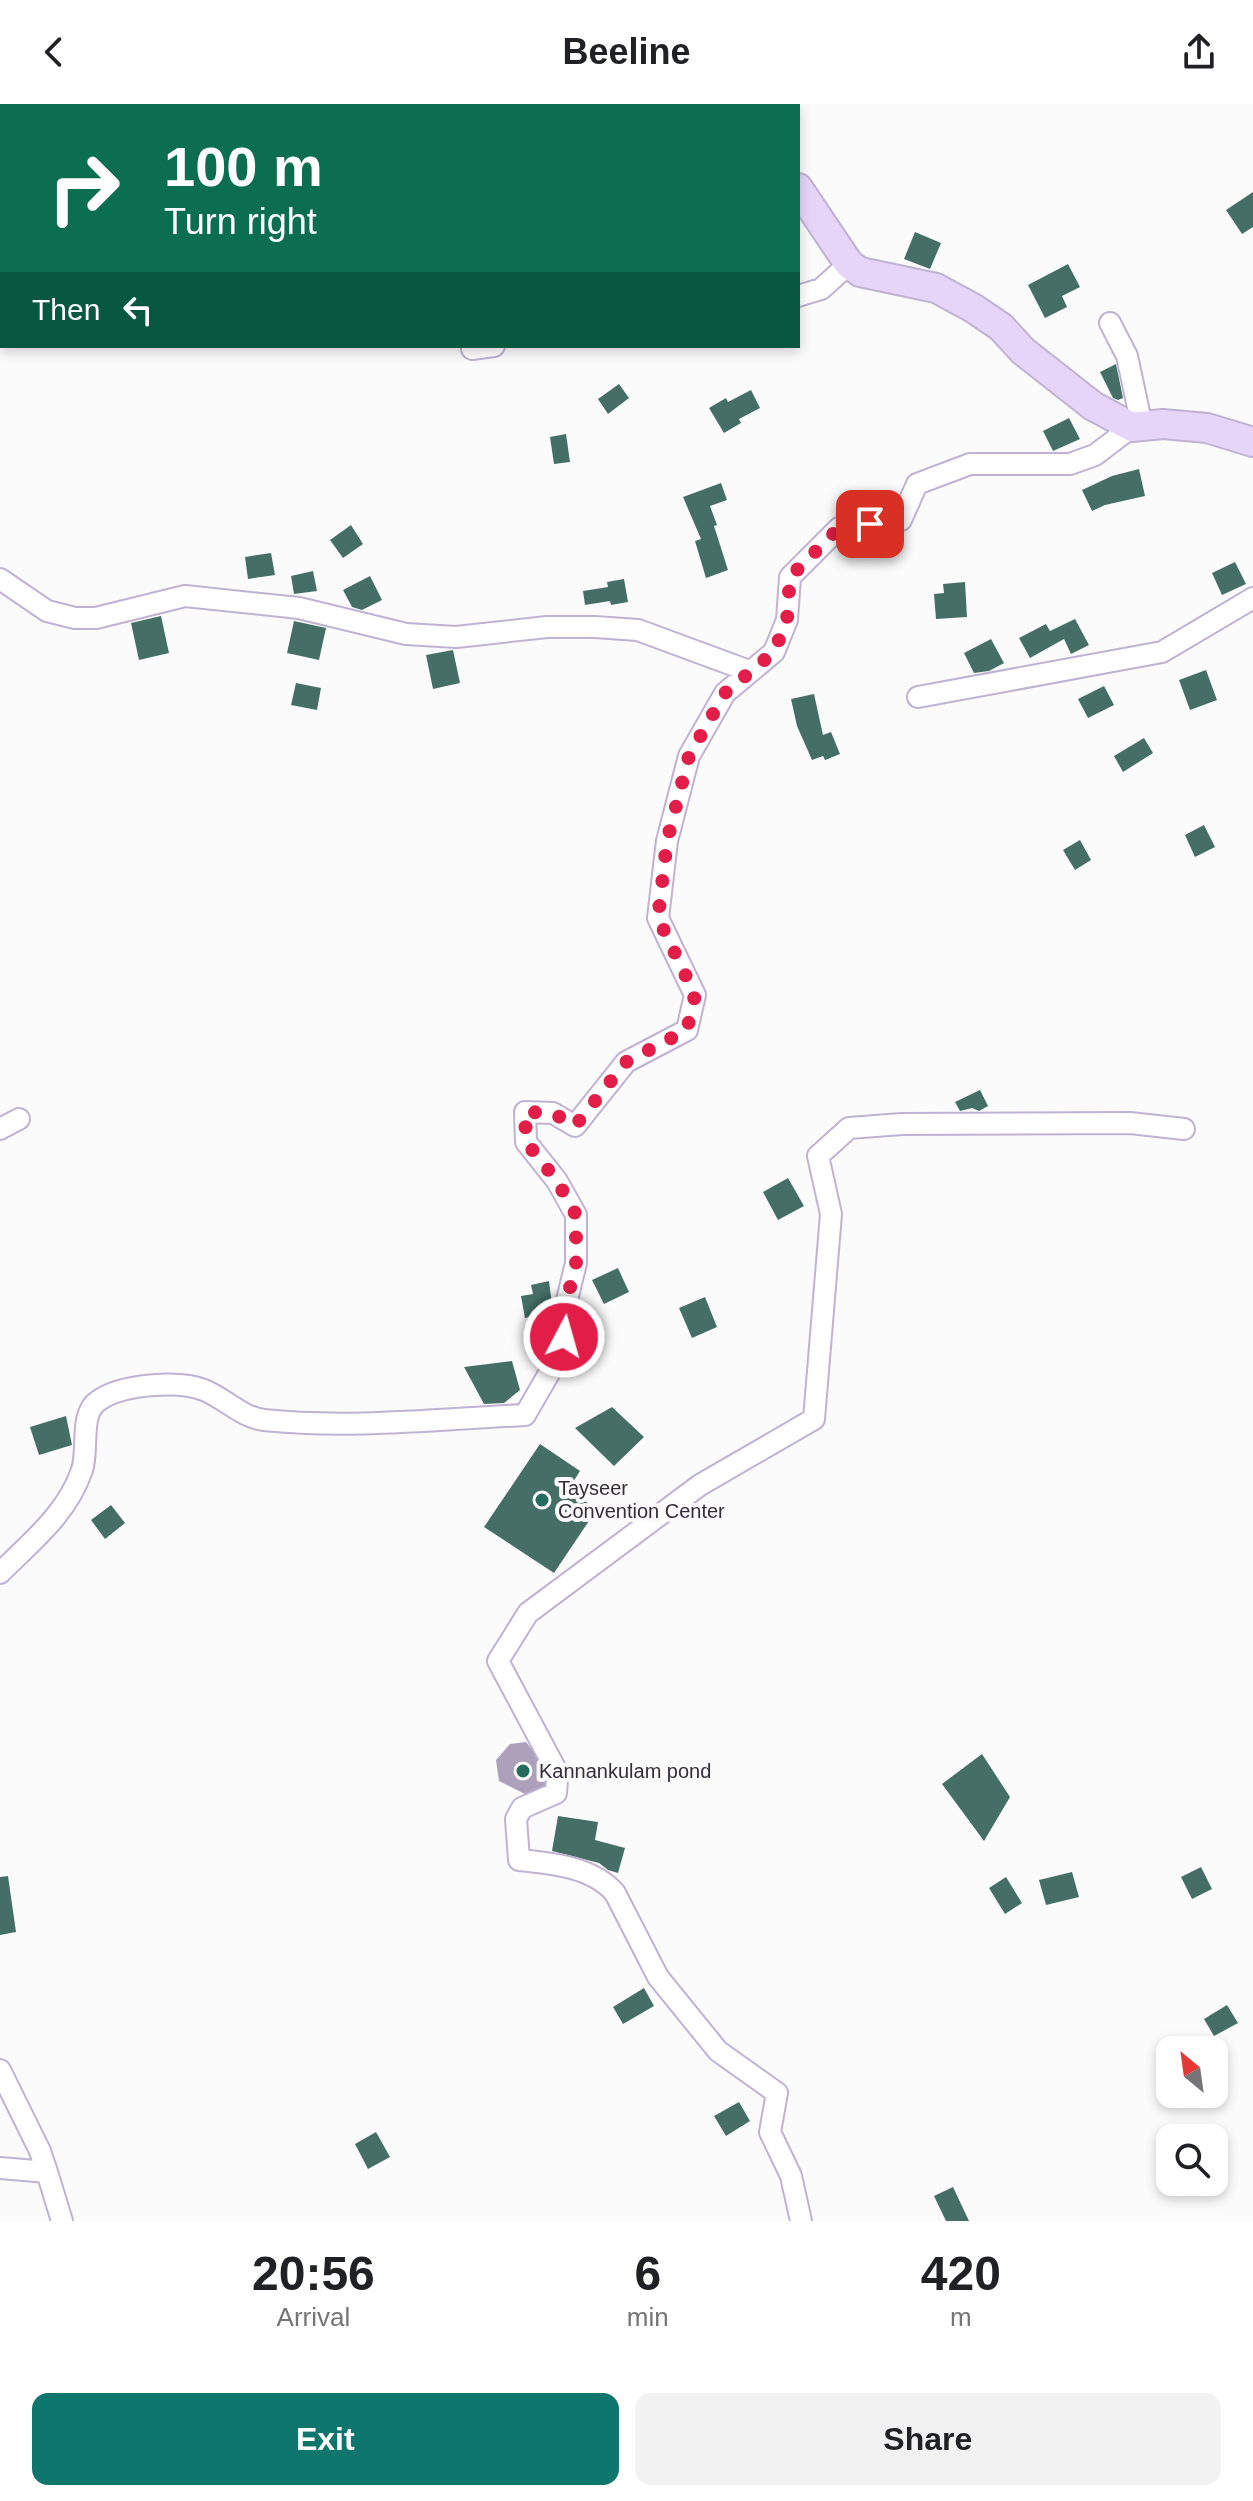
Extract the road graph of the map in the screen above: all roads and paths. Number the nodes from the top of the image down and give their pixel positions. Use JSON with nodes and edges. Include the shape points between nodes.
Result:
{"nodes":[{"id":1,"x":800,"y":191,"type":"edge"},
{"id":2,"x":849,"y":264,"type":"junction"},
{"id":3,"x":800,"y":295,"type":"edge"},
{"id":4,"x":1110,"y":323,"type":"dead end"},
{"id":5,"x":479,"y":348,"type":"edge"},
{"id":6,"x":472,"y":349,"type":"dead end"},
{"id":7,"x":1137,"y":427,"type":"junction"},
{"id":8,"x":1253,"y":442,"type":"edge"},
{"id":9,"x":0,"y":579,"type":"edge"},
{"id":10,"x":1253,"y":598,"type":"edge"},
{"id":11,"x":749,"y":671,"type":"junction"},
{"id":12,"x":918,"y":697,"type":"dead end"},
{"id":13,"x":19,"y":1119,"type":"dead end"},
{"id":14,"x":0,"y":1129,"type":"edge"},
{"id":15,"x":1184,"y":1129,"type":"dead end"},
{"id":16,"x":0,"y":1573,"type":"edge"},
{"id":17,"x":0,"y":2070,"type":"edge"},
{"id":18,"x":0,"y":2168,"type":"edge"},
{"id":19,"x":47,"y":2172,"type":"junction"},
{"id":20,"x":62,"y":2221,"type":"edge"},
{"id":21,"x":801,"y":2221,"type":"edge"}],
"edges":[{"from":1,"to":2,"type":"main road"},
{"from":2,"to":3,"type":"street","via":[[821,289]]},
{"from":2,"to":7,"type":"main road","via":[[860,272],[936,288],[973,308],[1093,406]]},
{"from":4,"to":7,"type":"street","via":[[1127,356]]},
{"from":5,"to":6,"type":"street"},
{"from":7,"to":8,"type":"main road","via":[[1207,428]]},
{"from":7,"to":11,"type":"street","via":[[1095,455],[1070,464],[970,464],[917,484],[901,520],[839,528],[790,577],[787,620],[774,652]]},
{"from":9,"to":11,"type":"street","via":[[47,611],[75,618],[96,618],[185,596],[299,608],[406,634],[456,637],[547,627],[638,630]]},
{"from":10,"to":12,"type":"street","via":[[1162,652]]},
{"from":11,"to":16,"type":"street","via":[[725,693],[689,756],[667,841],[658,918],[695,995],[687,1030],[626,1062],[575,1126],[553,1113],[525,1112],[526,1142],[576,1215],[576,1263],[564,1337],[525,1415],[366,1423],[260,1420],[203,1389],[170,1384],[117,1392],[90,1410],[83,1467],[67,1505]]},
{"from":13,"to":14,"type":"street"},
{"from":15,"to":21,"type":"street","via":[[1130,1123],[849,1128],[818,1156],[831,1214],[814,1419],[700,1485],[528,1613],[498,1661],[557,1779],[556,1793],[522,1808],[516,1819],[519,1860],[547,1863],[607,1884],[658,1977],[718,2051],[777,2093],[770,2132],[791,2176]]},
{"from":17,"to":19,"type":"street"},
{"from":18,"to":19,"type":"street"},
{"from":19,"to":20,"type":"street"}]}
